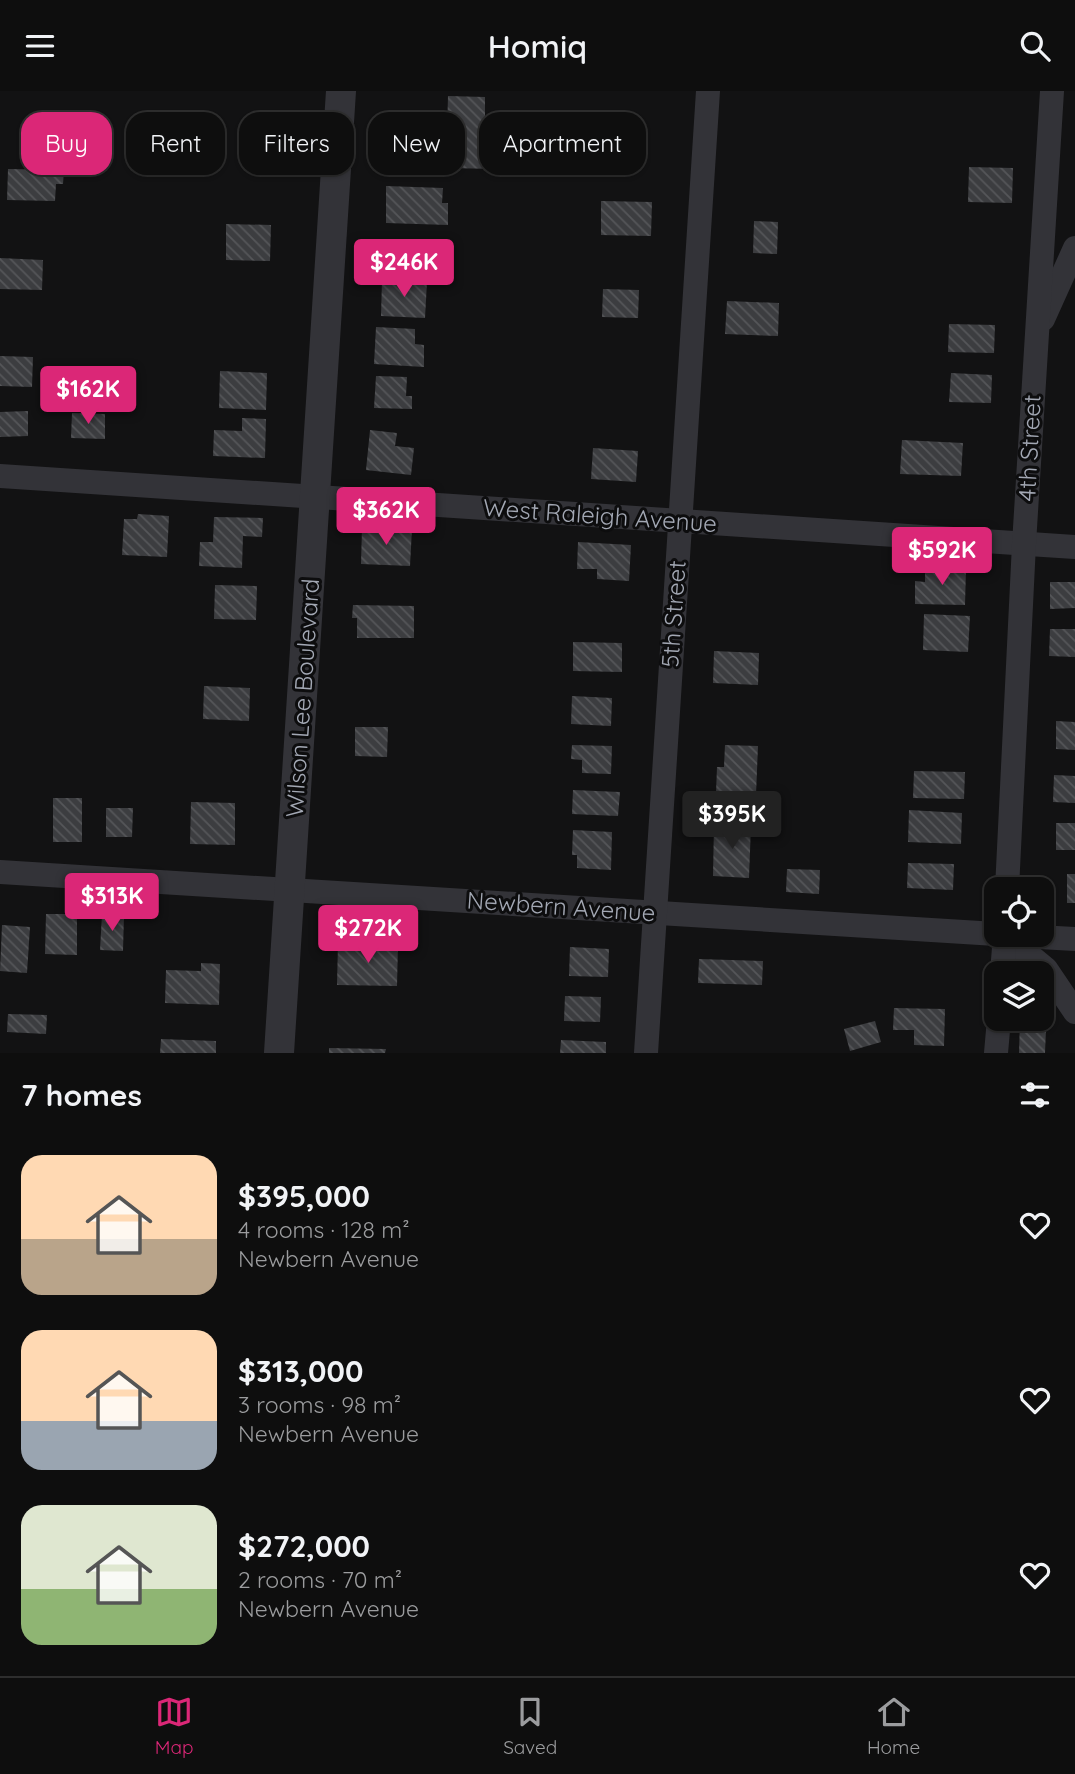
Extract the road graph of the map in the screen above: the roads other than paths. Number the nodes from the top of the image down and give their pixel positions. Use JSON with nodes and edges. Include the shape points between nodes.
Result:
{"nodes":[{"id":1,"x":341,"y":91,"type":"edge"},
{"id":2,"x":708,"y":91,"type":"edge"},
{"id":3,"x":1052,"y":91,"type":"edge"},
{"id":4,"x":1075,"y":248,"type":"edge"},
{"id":5,"x":1037,"y":332,"type":"junction"},
{"id":6,"x":0,"y":476,"type":"edge"},
{"id":7,"x":316,"y":497,"type":"junction"},
{"id":8,"x":680,"y":521,"type":"junction"},
{"id":9,"x":1024,"y":544,"type":"junction"},
{"id":10,"x":1075,"y":547,"type":"edge"},
{"id":11,"x":0,"y":871,"type":"edge"},
{"id":12,"x":1008,"y":877,"type":"edge"},
{"id":13,"x":290,"y":890,"type":"junction"},
{"id":14,"x":655,"y":913,"type":"junction"},
{"id":15,"x":984,"y":933,"type":"edge"},
{"id":16,"x":1054,"y":938,"type":"edge"},
{"id":17,"x":1075,"y":939,"type":"edge"},
{"id":18,"x":1018,"y":947,"type":"edge"},
{"id":19,"x":1075,"y":1012,"type":"edge"},
{"id":20,"x":998,"y":1031,"type":"edge"},
{"id":21,"x":279,"y":1053,"type":"edge"},
{"id":22,"x":646,"y":1053,"type":"edge"},
{"id":23,"x":996,"y":1053,"type":"edge"}],
"edges":[{"from":1,"to":7,"type":"street","name":"Wilson Lee Boulevard"},
{"from":2,"to":8,"type":"street","name":"5th Street"},
{"from":3,"to":5,"type":"street","name":"4th Street"},
{"from":4,"to":5,"type":"street"},
{"from":5,"to":9,"type":"street","name":"4th Street"},
{"from":6,"to":7,"type":"street","name":"West Raleigh Avenue"},
{"from":7,"to":8,"type":"street","name":"West Raleigh Avenue"},
{"from":7,"to":13,"type":"street","name":"Wilson Lee Boulevard"},
{"from":8,"to":9,"type":"street","name":"West Raleigh Avenue"},
{"from":8,"to":14,"type":"street","name":"5th Street"},
{"from":9,"to":10,"type":"street","name":"West Raleigh Avenue"},
{"from":9,"to":12,"type":"street","name":"4th Street"},
{"from":11,"to":13,"type":"street","name":"Newbern Avenue"},
{"from":13,"to":14,"type":"street","name":"Newbern Avenue"},
{"from":13,"to":21,"type":"street","name":"Wilson Lee Boulevard"},
{"from":14,"to":15,"type":"street","name":"Newbern Avenue"},
{"from":14,"to":22,"type":"street","name":"5th Street"},
{"from":16,"to":17,"type":"street","name":"Newbern Avenue"},
{"from":18,"to":19,"type":"street","via":[[1046,969]]},
{"from":20,"to":23,"type":"street"}]}
